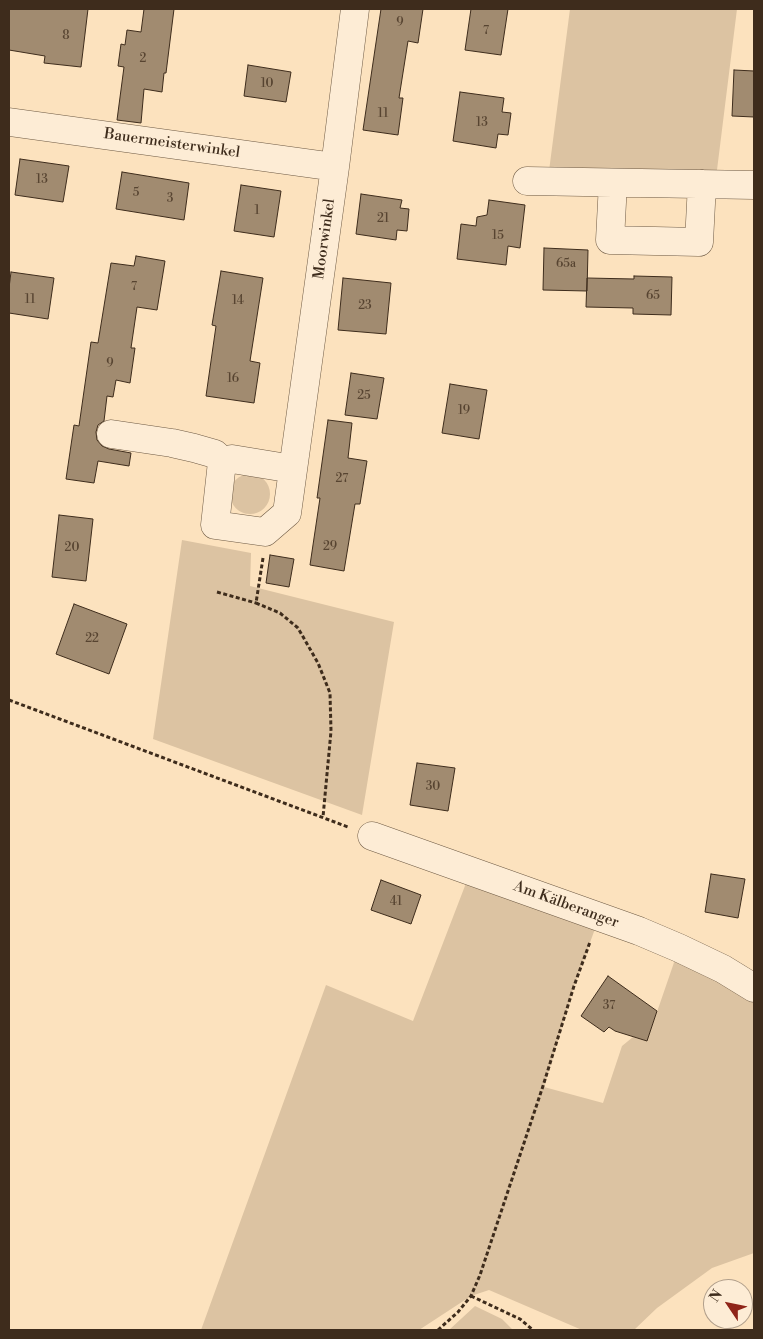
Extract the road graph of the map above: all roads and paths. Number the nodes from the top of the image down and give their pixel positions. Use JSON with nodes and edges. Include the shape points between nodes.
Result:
{"nodes":[{"id":1,"x":355,"y":9,"type":"edge"},
{"id":2,"x":9,"y":122,"type":"edge"},
{"id":3,"x":335,"y":167,"type":"junction"},
{"id":4,"x":527,"y":181,"type":"dead end"},
{"id":5,"x":613,"y":183,"type":"junction"},
{"id":6,"x":702,"y":184,"type":"junction"},
{"id":7,"x":754,"y":185,"type":"edge"},
{"id":8,"x":111,"y":434,"type":"dead end"},
{"id":9,"x":222,"y":462,"type":"junction"},
{"id":10,"x":294,"y":469,"type":"junction"},
{"id":11,"x":265,"y":532,"type":"junction"},
{"id":12,"x":217,"y":592,"type":"dead end"},
{"id":13,"x":256,"y":603,"type":"junction"},
{"id":14,"x":9,"y":700,"type":"edge"},
{"id":15,"x":372,"y":836,"type":"dead end"},
{"id":16,"x":599,"y":918,"type":"junction"},
{"id":17,"x":754,"y":988,"type":"edge"},
{"id":18,"x":471,"y":1296,"type":"junction"},
{"id":19,"x":438,"y":1330,"type":"edge"},
{"id":20,"x":533,"y":1330,"type":"edge"}],
"edges":[{"from":1,"to":3,"type":"street","name":"Moorwinkel"},
{"from":2,"to":3,"type":"street","name":"Bauermeisterwinkel"},
{"from":3,"to":10,"type":"street","name":"Moorwinkel"},
{"from":4,"to":5,"type":"street"},
{"from":5,"to":6,"type":"street"},
{"from":5,"to":6,"type":"street","via":[[610,240],[699,242]]},
{"from":6,"to":7,"type":"street"},
{"from":8,"to":9,"type":"street","via":[[194,448],[214,454]]},
{"from":9,"to":10,"type":"street","via":[[232,459]]},
{"from":9,"to":11,"type":"street","via":[[215,525]]},
{"from":10,"to":11,"type":"street","name":"Moorwinkel","via":[[288,513]]},
{"from":11,"to":13,"type":"path"},
{"from":12,"to":13,"type":"path"},
{"from":13,"to":14,"type":"path","via":[[280,612],[298,628],[330,692],[331,731],[323,818]]},
{"from":15,"to":16,"type":"street","name":"Am Kälberanger"},
{"from":16,"to":17,"type":"street","name":"Am Kälberanger","via":[[679,948]]},
{"from":16,"to":18,"type":"path"},
{"from":18,"to":19,"type":"path"},
{"from":18,"to":20,"type":"path","via":[[520,1319]]}]}
